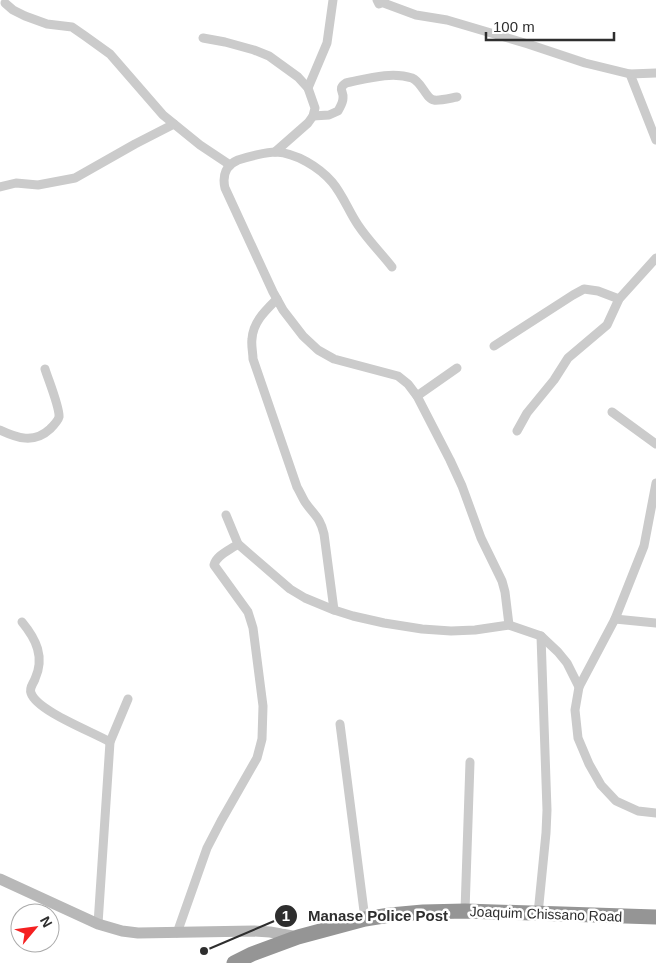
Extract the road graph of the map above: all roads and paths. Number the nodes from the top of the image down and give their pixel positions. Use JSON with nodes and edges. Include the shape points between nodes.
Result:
{"nodes":[{"id":1,"x":333,"y":0,"type":"edge"},
{"id":2,"x":377,"y":0,"type":"edge"},
{"id":3,"x":5,"y":3,"type":"dead end"},
{"id":4,"x":203,"y":38,"type":"dead end"},
{"id":5,"x":656,"y":73,"type":"edge"},
{"id":6,"x":630,"y":74,"type":"junction"},
{"id":7,"x":308,"y":88,"type":"junction"},
{"id":8,"x":457,"y":97,"type":"dead end"},
{"id":9,"x":313,"y":116,"type":"junction"},
{"id":10,"x":174,"y":124,"type":"junction"},
{"id":11,"x":656,"y":140,"type":"edge"},
{"id":12,"x":275,"y":152,"type":"junction"},
{"id":13,"x":230,"y":165,"type":"junction"},
{"id":14,"x":0,"y":188,"type":"edge"},
{"id":15,"x":656,"y":258,"type":"edge"},
{"id":16,"x":392,"y":267,"type":"dead end"},
{"id":17,"x":619,"y":299,"type":"junction"},
{"id":18,"x":277,"y":300,"type":"junction"},
{"id":19,"x":494,"y":346,"type":"dead end"},
{"id":20,"x":458,"y":368,"type":"dead end"},
{"id":21,"x":44,"y":369,"type":"dead end"},
{"id":22,"x":416,"y":396,"type":"junction"},
{"id":23,"x":612,"y":412,"type":"dead end"},
{"id":24,"x":0,"y":430,"type":"edge"},
{"id":25,"x":517,"y":431,"type":"dead end"},
{"id":26,"x":656,"y":444,"type":"edge"},
{"id":27,"x":656,"y":483,"type":"edge"},
{"id":28,"x":226,"y":515,"type":"dead end"},
{"id":29,"x":238,"y":544,"type":"junction"},
{"id":30,"x":334,"y":610,"type":"junction"},
{"id":31,"x":615,"y":620,"type":"junction"},
{"id":32,"x":22,"y":622,"type":"dead end"},
{"id":33,"x":656,"y":623,"type":"edge"},
{"id":34,"x":509,"y":625,"type":"junction"},
{"id":35,"x":541,"y":636,"type":"junction"},
{"id":36,"x":580,"y":687,"type":"junction"},
{"id":37,"x":128,"y":699,"type":"dead end"},
{"id":38,"x":340,"y":724,"type":"dead end"},
{"id":39,"x":110,"y":742,"type":"junction"},
{"id":40,"x":470,"y":762,"type":"dead end"},
{"id":41,"x":656,"y":813,"type":"edge"},
{"id":42,"x":0,"y":879,"type":"edge"},
{"id":43,"x":465,"y":911,"type":"junction"},
{"id":44,"x":538,"y":914,"type":"junction"},
{"id":45,"x":656,"y":917,"type":"edge"},
{"id":46,"x":365,"y":919,"type":"junction"},
{"id":47,"x":98,"y":924,"type":"junction"},
{"id":48,"x":177,"y":933,"type":"junction"},
{"id":49,"x":298,"y":937,"type":"junction"},
{"id":50,"x":234,"y":963,"type":"edge"}],
"edges":[{"from":1,"to":7,"type":"street","via":[[327,43]]},
{"from":2,"to":6,"type":"street","via":[[379,4],[416,15],[447,20]]},
{"from":3,"to":10,"type":"street","via":[[26,16],[72,28],[85,36],[110,54]]},
{"from":4,"to":7,"type":"street","via":[[269,56]]},
{"from":5,"to":6,"type":"street"},
{"from":6,"to":11,"type":"street"},
{"from":7,"to":9,"type":"street"},
{"from":8,"to":9,"type":"street","via":[[434,100],[412,78],[379,77],[342,85],[343,98],[338,111]]},
{"from":9,"to":12,"type":"street"},
{"from":10,"to":13,"type":"street"},
{"from":10,"to":14,"type":"street","via":[[75,178],[38,185],[16,183]]},
{"from":12,"to":13,"type":"street"},
{"from":12,"to":16,"type":"street","via":[[304,161],[333,183],[364,234]]},
{"from":13,"to":18,"type":"street","via":[[224,174],[224,188]]},
{"from":15,"to":17,"type":"street"},
{"from":17,"to":19,"type":"street","via":[[598,290],[584,289]]},
{"from":17,"to":25,"type":"street","via":[[607,326],[568,358]]},
{"from":18,"to":22,"type":"street","via":[[303,336],[318,350],[334,359],[398,376]]},
{"from":18,"to":30,"type":"street","via":[[256,323],[252,339],[253,359],[297,487],[321,524]]},
{"from":20,"to":22,"type":"street"},
{"from":21,"to":24,"type":"street","via":[[58,407],[59,417],[54,426],[45,434],[25,439]]},
{"from":22,"to":34,"type":"street","via":[[462,486],[481,538],[502,581]]},
{"from":23,"to":26,"type":"street"},
{"from":27,"to":31,"type":"street","via":[[644,546]]},
{"from":28,"to":29,"type":"street"},
{"from":29,"to":30,"type":"street","via":[[290,589]]},
{"from":29,"to":48,"type":"street","via":[[214,561],[214,565],[248,612],[253,628],[263,706],[262,739],[257,758],[207,848]]},
{"from":30,"to":34,"type":"street","via":[[384,623],[441,630]]},
{"from":31,"to":33,"type":"street"},
{"from":31,"to":36,"type":"street"},
{"from":32,"to":39,"type":"street","via":[[32,635],[39,655],[38,673],[30,688],[34,699],[60,717]]},
{"from":34,"to":35,"type":"street"},
{"from":35,"to":36,"type":"street","via":[[563,658]]},
{"from":35,"to":44,"type":"street","via":[[547,810]]},
{"from":36,"to":41,"type":"street","via":[[575,710],[578,738],[601,785],[616,801],[638,811]]},
{"from":37,"to":39,"type":"street"},
{"from":38,"to":46,"type":"street"},
{"from":39,"to":47,"type":"street"},
{"from":40,"to":43,"type":"street"},
{"from":42,"to":47,"type":"street"},
{"from":43,"to":44,"type":"highway","name":"Joaquim Chissano Road"},
{"from":43,"to":46,"type":"highway","name":"Joaquim Chissano Road","via":[[390,914]]},
{"from":44,"to":45,"type":"highway","name":"Joaquim Chissano Road"},
{"from":46,"to":49,"type":"highway","name":"Joaquim Chissano Road"},
{"from":47,"to":48,"type":"street","via":[[138,933]]},
{"from":48,"to":49,"type":"street","via":[[254,931]]},
{"from":49,"to":50,"type":"highway","name":"Joaquim Chissano Road"}]}
